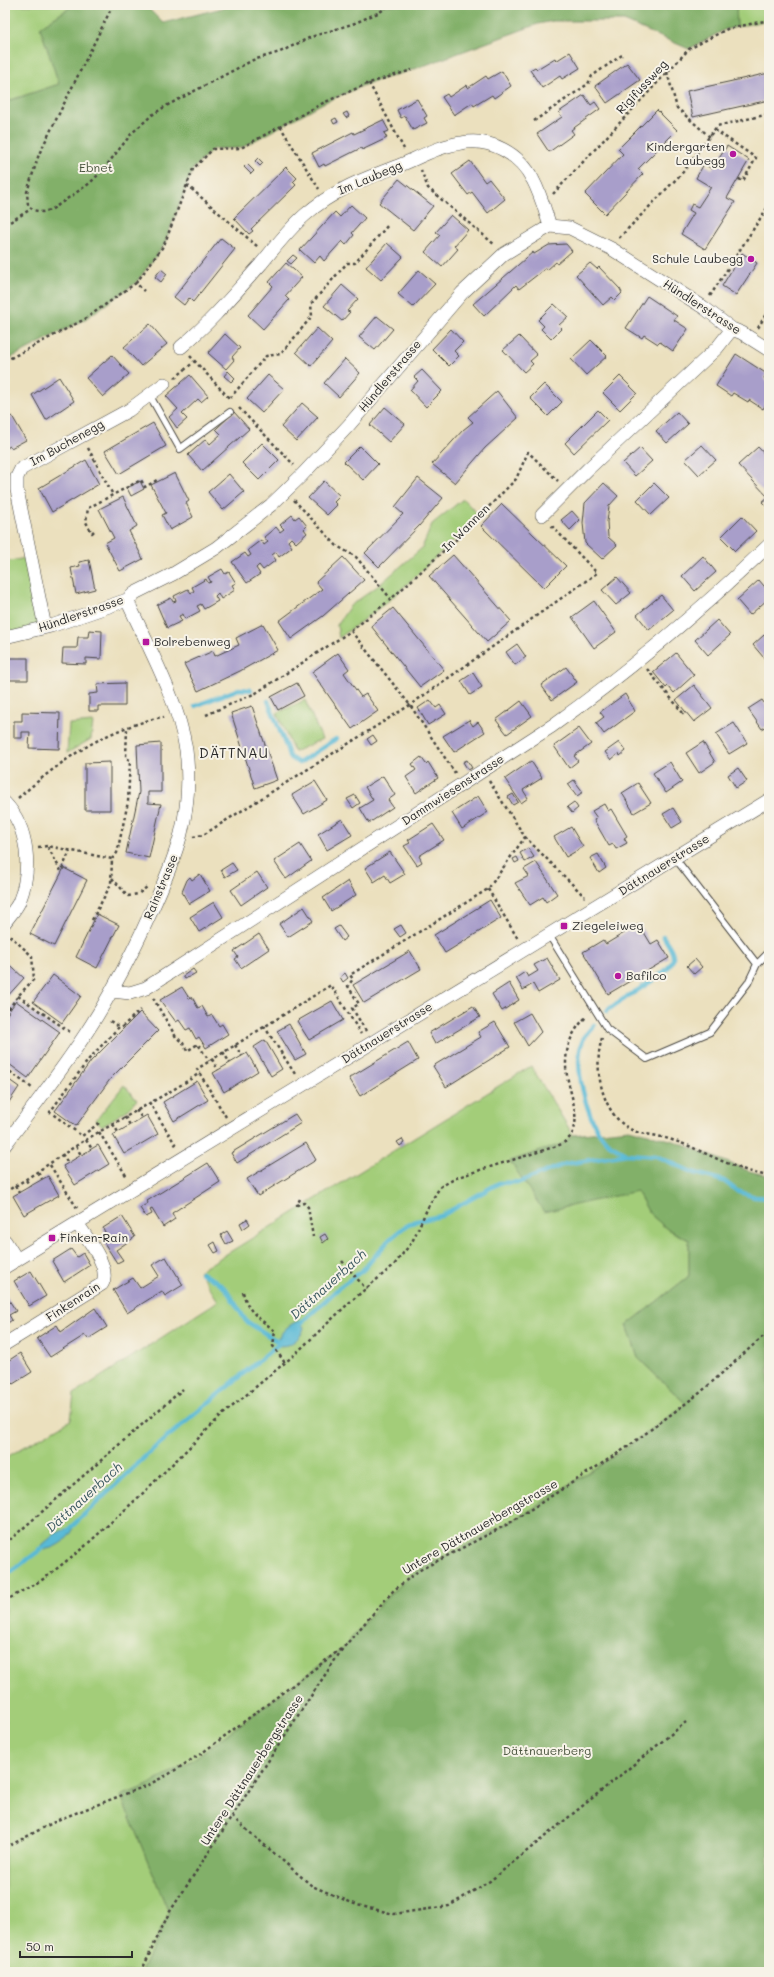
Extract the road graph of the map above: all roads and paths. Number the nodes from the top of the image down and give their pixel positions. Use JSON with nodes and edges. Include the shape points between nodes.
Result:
{"nodes":[{"id":1,"x":113,"y":5,"type":"edge"},
{"id":2,"x":390,"y":5,"type":"edge"},
{"id":3,"x":769,"y":20,"type":"edge"},
{"id":4,"x":622,"y":55,"type":"dead end"},
{"id":5,"x":412,"y":70,"type":"dead end"},
{"id":6,"x":667,"y":72,"type":"junction"},
{"id":7,"x":369,"y":83,"type":"junction"},
{"id":8,"x":769,"y":114,"type":"edge"},
{"id":9,"x":534,"y":121,"type":"dead end"},
{"id":10,"x":280,"y":126,"type":"junction"},
{"id":11,"x":715,"y":130,"type":"junction"},
{"id":12,"x":710,"y":137,"type":"junction"},
{"id":13,"x":411,"y":156,"type":"junction"},
{"id":14,"x":737,"y":178,"type":"dead end"},
{"id":15,"x":187,"y":185,"type":"junction"},
{"id":16,"x":320,"y":191,"type":"dead end"},
{"id":17,"x":549,"y":199,"type":"dead end"},
{"id":18,"x":769,"y":205,"type":"edge"},
{"id":19,"x":31,"y":209,"type":"junction"},
{"id":20,"x":5,"y":225,"type":"edge"},
{"id":21,"x":388,"y":225,"type":"dead end"},
{"id":22,"x":550,"y":226,"type":"junction"},
{"id":23,"x":497,"y":247,"type":"dead end"},
{"id":24,"x":612,"y":249,"type":"junction"},
{"id":25,"x":262,"y":250,"type":"dead end"},
{"id":26,"x":136,"y":283,"type":"junction"},
{"id":27,"x":144,"y":291,"type":"dead end"},
{"id":28,"x":708,"y":299,"type":"dead end"},
{"id":29,"x":766,"y":314,"type":"dead end"},
{"id":30,"x":732,"y":329,"type":"junction"},
{"id":31,"x":756,"y":331,"type":"dead end"},
{"id":32,"x":181,"y":347,"type":"dead end"},
{"id":33,"x":769,"y":350,"type":"edge"},
{"id":34,"x":5,"y":361,"type":"edge"},
{"id":35,"x":195,"y":361,"type":"dead end"},
{"id":36,"x":164,"y":384,"type":"joint"},
{"id":37,"x":150,"y":396,"type":"junction"},
{"id":38,"x":230,"y":398,"type":"dead end"},
{"id":39,"x":230,"y":412,"type":"dead end"},
{"id":40,"x":85,"y":443,"type":"dead end"},
{"id":41,"x":157,"y":480,"type":"dead end"},
{"id":42,"x":568,"y":489,"type":"junction"},
{"id":43,"x":286,"y":492,"type":"junction"},
{"id":44,"x":113,"y":495,"type":"junction"},
{"id":45,"x":542,"y":515,"type":"joint"},
{"id":46,"x":94,"y":531,"type":"dead end"},
{"id":47,"x":769,"y":545,"type":"edge"},
{"id":48,"x":391,"y":599,"type":"junction"},
{"id":49,"x":127,"y":600,"type":"junction"},
{"id":50,"x":45,"y":627,"type":"junction"},
{"id":51,"x":351,"y":631,"type":"junction"},
{"id":52,"x":5,"y":637,"type":"edge"},
{"id":53,"x":639,"y":660,"type":"junction"},
{"id":54,"x":410,"y":705,"type":"junction"},
{"id":55,"x":685,"y":712,"type":"dead end"},
{"id":56,"x":206,"y":715,"type":"dead end"},
{"id":57,"x":168,"y":717,"type":"dead end"},
{"id":58,"x":127,"y":727,"type":"junction"},
{"id":59,"x":483,"y":771,"type":"junction"},
{"id":60,"x":462,"y":783,"type":"junction"},
{"id":61,"x":769,"y":800,"type":"edge"},
{"id":62,"x":7,"y":805,"type":"edge"},
{"id":63,"x":525,"y":837,"type":"junction"},
{"id":64,"x":181,"y":839,"type":"junction"},
{"id":65,"x":48,"y":846,"type":"junction"},
{"id":66,"x":26,"y":848,"type":"junction"},
{"id":67,"x":70,"y":851,"type":"junction"},
{"id":68,"x":675,"y":858,"type":"junction"},
{"id":69,"x":112,"y":859,"type":"junction"},
{"id":70,"x":112,"y":878,"type":"junction"},
{"id":71,"x":150,"y":885,"type":"dead end"},
{"id":72,"x":488,"y":889,"type":"junction"},
{"id":73,"x":587,"y":899,"type":"dead end"},
{"id":74,"x":92,"y":920,"type":"dead end"},
{"id":75,"x":6,"y":927,"type":"edge"},
{"id":76,"x":548,"y":935,"type":"junction"},
{"id":77,"x":519,"y":941,"type":"dead end"},
{"id":78,"x":769,"y":952,"type":"edge"},
{"id":79,"x":757,"y":964,"type":"junction"},
{"id":80,"x":112,"y":991,"type":"junction"},
{"id":81,"x":18,"y":996,"type":"junction"},
{"id":82,"x":154,"y":1000,"type":"dead end"},
{"id":83,"x":595,"y":1009,"type":"junction"},
{"id":84,"x":140,"y":1010,"type":"dead end"},
{"id":85,"x":5,"y":1014,"type":"edge"},
{"id":86,"x":105,"y":1018,"type":"dead end"},
{"id":87,"x":264,"y":1026,"type":"junction"},
{"id":88,"x":119,"y":1027,"type":"junction"},
{"id":89,"x":607,"y":1029,"type":"junction"},
{"id":90,"x":68,"y":1030,"type":"dead end"},
{"id":91,"x":367,"y":1033,"type":"dead end"},
{"id":92,"x":362,"y":1036,"type":"dead end"},
{"id":93,"x":235,"y":1045,"type":"junction"},
{"id":94,"x":224,"y":1052,"type":"junction"},
{"id":95,"x":242,"y":1056,"type":"dead end"},
{"id":96,"x":210,"y":1060,"type":"junction"},
{"id":97,"x":230,"y":1063,"type":"dead end"},
{"id":98,"x":5,"y":1068,"type":"edge"},
{"id":99,"x":218,"y":1070,"type":"dead end"},
{"id":100,"x":200,"y":1073,"type":"junction"},
{"id":101,"x":189,"y":1080,"type":"junction"},
{"id":102,"x":192,"y":1084,"type":"dead end"},
{"id":103,"x":302,"y":1086,"type":"junction"},
{"id":104,"x":177,"y":1087,"type":"junction"},
{"id":105,"x":34,"y":1090,"type":"dead end"},
{"id":106,"x":180,"y":1092,"type":"dead end"},
{"id":107,"x":166,"y":1094,"type":"junction"},
{"id":108,"x":168,"y":1098,"type":"dead end"},
{"id":109,"x":149,"y":1102,"type":"junction"},
{"id":110,"x":136,"y":1110,"type":"junction"},
{"id":111,"x":125,"y":1116,"type":"junction"},
{"id":112,"x":142,"y":1118,"type":"dead end"},
{"id":113,"x":99,"y":1123,"type":"dead end"},
{"id":114,"x":113,"y":1124,"type":"junction"},
{"id":115,"x":130,"y":1125,"type":"dead end"},
{"id":116,"x":232,"y":1128,"type":"junction"},
{"id":117,"x":99,"y":1132,"type":"junction"},
{"id":118,"x":118,"y":1132,"type":"dead end"},
{"id":119,"x":86,"y":1140,"type":"junction"},
{"id":120,"x":5,"y":1146,"type":"edge"},
{"id":121,"x":76,"y":1146,"type":"junction"},
{"id":122,"x":92,"y":1149,"type":"dead end"},
{"id":123,"x":62,"y":1154,"type":"junction"},
{"id":124,"x":81,"y":1155,"type":"dead end"},
{"id":125,"x":184,"y":1157,"type":"junction"},
{"id":126,"x":68,"y":1163,"type":"dead end"},
{"id":127,"x":50,"y":1165,"type":"junction"},
{"id":128,"x":38,"y":1173,"type":"junction"},
{"id":129,"x":769,"y":1176,"type":"edge"},
{"id":130,"x":42,"y":1179,"type":"dead end"},
{"id":131,"x":26,"y":1180,"type":"junction"},
{"id":132,"x":15,"y":1186,"type":"junction"},
{"id":133,"x":30,"y":1186,"type":"dead end"},
{"id":134,"x":134,"y":1188,"type":"junction"},
{"id":135,"x":5,"y":1192,"type":"edge"},
{"id":136,"x":19,"y":1193,"type":"dead end"},
{"id":137,"x":300,"y":1199,"type":"dead end"},
{"id":138,"x":78,"y":1217,"type":"junction"},
{"id":139,"x":313,"y":1237,"type":"dead end"},
{"id":140,"x":5,"y":1241,"type":"edge"},
{"id":141,"x":17,"y":1260,"type":"junction"},
{"id":142,"x":342,"y":1261,"type":"dead end"},
{"id":143,"x":5,"y":1267,"type":"edge"},
{"id":144,"x":366,"y":1289,"type":"junction"},
{"id":145,"x":244,"y":1292,"type":"dead end"},
{"id":146,"x":769,"y":1331,"type":"edge"},
{"id":147,"x":5,"y":1344,"type":"edge"},
{"id":148,"x":285,"y":1363,"type":"junction"},
{"id":149,"x":183,"y":1390,"type":"dead end"},
{"id":150,"x":5,"y":1544,"type":"edge"},
{"id":151,"x":5,"y":1601,"type":"edge"},
{"id":152,"x":343,"y":1648,"type":"junction"},
{"id":153,"x":686,"y":1722,"type":"dead end"},
{"id":154,"x":232,"y":1817,"type":"junction"},
{"id":155,"x":5,"y":1848,"type":"edge"},
{"id":156,"x":141,"y":1972,"type":"edge"}],
"edges":[{"from":1,"to":19,"type":"path","via":[[39,154],[27,192],[27,202]]},
{"from":2,"to":19,"type":"path","via":[[355,23],[253,60],[166,106],[132,133],[90,183],[48,211],[38,212]]},
{"from":3,"to":6,"type":"path","name":"Rigifussweg","via":[[724,30],[689,49]]},
{"from":4,"to":9,"type":"path","via":[[592,76],[588,84]]},
{"from":5,"to":7,"type":"path"},
{"from":6,"to":12,"type":"path","via":[[677,108]]},
{"from":6,"to":17,"type":"path","name":"Rigifussweg"},
{"from":7,"to":10,"type":"path","via":[[323,103]]},
{"from":7,"to":13,"type":"path"},
{"from":8,"to":11,"type":"path","via":[[718,126]]},
{"from":10,"to":15,"type":"path","via":[[241,148],[213,149],[193,169]]},
{"from":10,"to":16,"type":"path"},
{"from":11,"to":12,"type":"path"},
{"from":11,"to":14,"type":"path","via":[[756,158],[743,181]]},
{"from":12,"to":24,"type":"path","via":[[684,171],[617,240]]},
{"from":13,"to":22,"type":"street","name":"Im Laubegg","via":[[462,142],[483,143],[502,149],[519,161],[531,176]]},
{"from":13,"to":23,"type":"path","via":[[428,188]]},
{"from":13,"to":32,"type":"street","name":"Im Laubegg","via":[[332,194],[314,207],[293,226],[212,319]]},
{"from":15,"to":25,"type":"path"},
{"from":15,"to":26,"type":"path","via":[[164,245]]},
{"from":18,"to":28,"type":"path"},
{"from":19,"to":20,"type":"path"},
{"from":21,"to":38,"type":"path","via":[[355,263],[347,263],[310,304],[312,316],[281,354],[266,356]]},
{"from":22,"to":24,"type":"street","name":"Hündlerstrasse","via":[[570,228]]},
{"from":22,"to":43,"type":"street","name":"Hündlerstrasse","via":[[504,254],[462,293],[349,424]]},
{"from":24,"to":30,"type":"street","name":"Hündlerstrasse","via":[[703,307]]},
{"from":26,"to":27,"type":"path"},
{"from":26,"to":34,"type":"path","via":[[85,319]]},
{"from":29,"to":31,"type":"path"},
{"from":30,"to":33,"type":"street","name":"Hündlerstrasse"},
{"from":30,"to":42,"type":"street","via":[[717,348]]},
{"from":35,"to":36,"type":"path","via":[[166,386]]},
{"from":36,"to":37,"type":"street","name":"Im Buchenegg"},
{"from":37,"to":39,"type":"lane","via":[[180,449]]},
{"from":37,"to":50,"type":"street","name":"Im Buchenegg","via":[[129,410],[28,464],[21,469],[17,477],[16,490]]},
{"from":40,"to":44,"type":"path"},
{"from":41,"to":44,"type":"path","via":[[145,487],[141,480]]},
{"from":42,"to":45,"type":"street"},
{"from":42,"to":48,"type":"path","name":"In Wannen","via":[[528,452],[516,479],[461,535]]},
{"from":43,"to":48,"type":"path","via":[[337,546],[356,556]]},
{"from":43,"to":49,"type":"street","name":"Hündlerstrasse","via":[[216,548],[135,593]]},
{"from":44,"to":46,"type":"path","via":[[88,508],[86,522],[92,533]]},
{"from":45,"to":54,"type":"path","via":[[597,573]]},
{"from":47,"to":53,"type":"street","name":"Dammwiesenstrasse"},
{"from":48,"to":51,"type":"path","name":"In Wannen"},
{"from":49,"to":50,"type":"street","name":"Hündlerstrasse"},
{"from":49,"to":64,"type":"street","name":"Rainstrasse","via":[[169,694],[182,732],[187,763],[187,791]]},
{"from":50,"to":52,"type":"street","name":"Hündlerstrasse"},
{"from":51,"to":54,"type":"path"},
{"from":51,"to":56,"type":"path","via":[[256,692]]},
{"from":53,"to":55,"type":"path","via":[[683,713]]},
{"from":53,"to":59,"type":"street","name":"Dammwiesenstrasse","via":[[573,710]]},
{"from":54,"to":60,"type":"path"},
{"from":54,"to":64,"type":"path","via":[[203,835]]},
{"from":57,"to":58,"type":"path"},
{"from":58,"to":62,"type":"path","via":[[87,745]]},
{"from":58,"to":69,"type":"path","via":[[126,758],[130,760],[128,802],[117,853]]},
{"from":59,"to":60,"type":"street","name":"Dammwiesenstrasse"},
{"from":59,"to":63,"type":"path"},
{"from":60,"to":80,"type":"street","name":"Dammwiesenstrasse","via":[[146,988],[130,993]]},
{"from":61,"to":68,"type":"street","name":"Dättnauerstrasse"},
{"from":62,"to":66,"type":"street","via":[[21,828]]},
{"from":63,"to":72,"type":"path"},
{"from":63,"to":73,"type":"path"},
{"from":64,"to":80,"type":"street","name":"Rainstrasse","via":[[168,876]]},
{"from":65,"to":66,"type":"path"},
{"from":65,"to":67,"type":"path"},
{"from":65,"to":67,"type":"path","via":[[61,871]]},
{"from":66,"to":75,"type":"street","via":[[26,874],[19,902]]},
{"from":67,"to":69,"type":"path"},
{"from":68,"to":76,"type":"street","name":"Dättnauerstrasse"},
{"from":68,"to":79,"type":"lane"},
{"from":69,"to":70,"type":"path"},
{"from":70,"to":71,"type":"path","via":[[128,896],[138,894]]},
{"from":70,"to":74,"type":"path"},
{"from":72,"to":77,"type":"path"},
{"from":72,"to":91,"type":"path","via":[[350,975],[353,980],[348,986],[359,1004],[352,1008]]},
{"from":75,"to":81,"type":"path","via":[[32,956],[34,979]]},
{"from":76,"to":83,"type":"lane"},
{"from":76,"to":103,"type":"street","name":"Dättnauerstrasse"},
{"from":78,"to":79,"type":"lane"},
{"from":79,"to":89,"type":"lane","via":[[748,982],[710,1032],[647,1060]]},
{"from":80,"to":120,"type":"street","name":"Rainstrasse","via":[[68,1059]]},
{"from":81,"to":85,"type":"path"},
{"from":81,"to":90,"type":"path"},
{"from":82,"to":96,"type":"path","via":[[176,1037],[188,1051],[198,1044]]},
{"from":83,"to":89,"type":"lane"},
{"from":83,"to":144,"type":"path","via":[[574,1032],[566,1055],[567,1079],[576,1122],[573,1135],[557,1146],[445,1184],[431,1200],[407,1250]]},
{"from":84,"to":88,"type":"path"},
{"from":86,"to":88,"type":"path"},
{"from":87,"to":92,"type":"path","via":[[331,985]]},
{"from":87,"to":93,"type":"path"},
{"from":87,"to":103,"type":"path"},
{"from":88,"to":113,"type":"path","via":[[89,1059],[50,1112],[82,1136]]},
{"from":89,"to":129,"type":"path","via":[[599,1053],[599,1075],[610,1106],[621,1123],[634,1131],[674,1141]]},
{"from":93,"to":94,"type":"path"},
{"from":93,"to":95,"type":"path"},
{"from":94,"to":96,"type":"path"},
{"from":94,"to":97,"type":"path"},
{"from":96,"to":99,"type":"path"},
{"from":96,"to":100,"type":"path","via":[[197,1069]]},
{"from":98,"to":105,"type":"path"},
{"from":100,"to":101,"type":"path"},
{"from":100,"to":116,"type":"path"},
{"from":101,"to":102,"type":"path"},
{"from":101,"to":104,"type":"path"},
{"from":103,"to":116,"type":"street","name":"Dättnauerstrasse"},
{"from":104,"to":106,"type":"path"},
{"from":104,"to":107,"type":"path"},
{"from":107,"to":108,"type":"path"},
{"from":107,"to":109,"type":"path"},
{"from":109,"to":110,"type":"path"},
{"from":109,"to":125,"type":"path"},
{"from":110,"to":111,"type":"path"},
{"from":110,"to":112,"type":"path"},
{"from":111,"to":114,"type":"path"},
{"from":111,"to":115,"type":"path"},
{"from":114,"to":117,"type":"path"},
{"from":114,"to":118,"type":"path"},
{"from":116,"to":125,"type":"street","name":"Dättnauerstrasse"},
{"from":117,"to":119,"type":"path"},
{"from":117,"to":134,"type":"path"},
{"from":119,"to":121,"type":"path"},
{"from":119,"to":122,"type":"path"},
{"from":121,"to":123,"type":"path"},
{"from":121,"to":124,"type":"path"},
{"from":123,"to":126,"type":"path"},
{"from":123,"to":127,"type":"path"},
{"from":125,"to":134,"type":"street","name":"Dättnauerstrasse"},
{"from":127,"to":128,"type":"path"},
{"from":127,"to":138,"type":"path"},
{"from":128,"to":130,"type":"path"},
{"from":128,"to":131,"type":"path"},
{"from":131,"to":132,"type":"path"},
{"from":131,"to":133,"type":"path"},
{"from":132,"to":135,"type":"path"},
{"from":132,"to":136,"type":"path"},
{"from":134,"to":138,"type":"street","name":"Dättnauerstrasse"},
{"from":137,"to":139,"type":"path","via":[[297,1204],[304,1203],[308,1207]]},
{"from":138,"to":141,"type":"street","name":"Dättnauerstrasse"},
{"from":138,"to":147,"type":"street","name":"Finkenrain","via":[[105,1271],[104,1281],[99,1287]]},
{"from":140,"to":141,"type":"street"},
{"from":141,"to":143,"type":"street","name":"Dättnauerstrasse"},
{"from":142,"to":144,"type":"path"},
{"from":144,"to":148,"type":"path"},
{"from":145,"to":148,"type":"path","via":[[252,1313],[264,1320],[274,1331],[273,1346]]},
{"from":146,"to":152,"type":"path","name":"Untere Dättnauerbergstrasse","via":[[701,1392],[599,1467],[513,1521],[427,1565],[409,1577],[380,1605]]},
{"from":148,"to":151,"type":"path","via":[[222,1415],[137,1499],[84,1546],[45,1578]]},
{"from":149,"to":150,"type":"path"},
{"from":152,"to":154,"type":"path","name":"Untere Dättnauerbergstrasse"},
{"from":152,"to":155,"type":"path","via":[[175,1771],[146,1786],[60,1819]]},
{"from":153,"to":154,"type":"path","via":[[490,1881],[449,1906],[394,1914],[357,1905],[312,1886]]},
{"from":154,"to":156,"type":"path","name":"Untere Dättnauerbergstrasse","via":[[169,1913]]}]}
